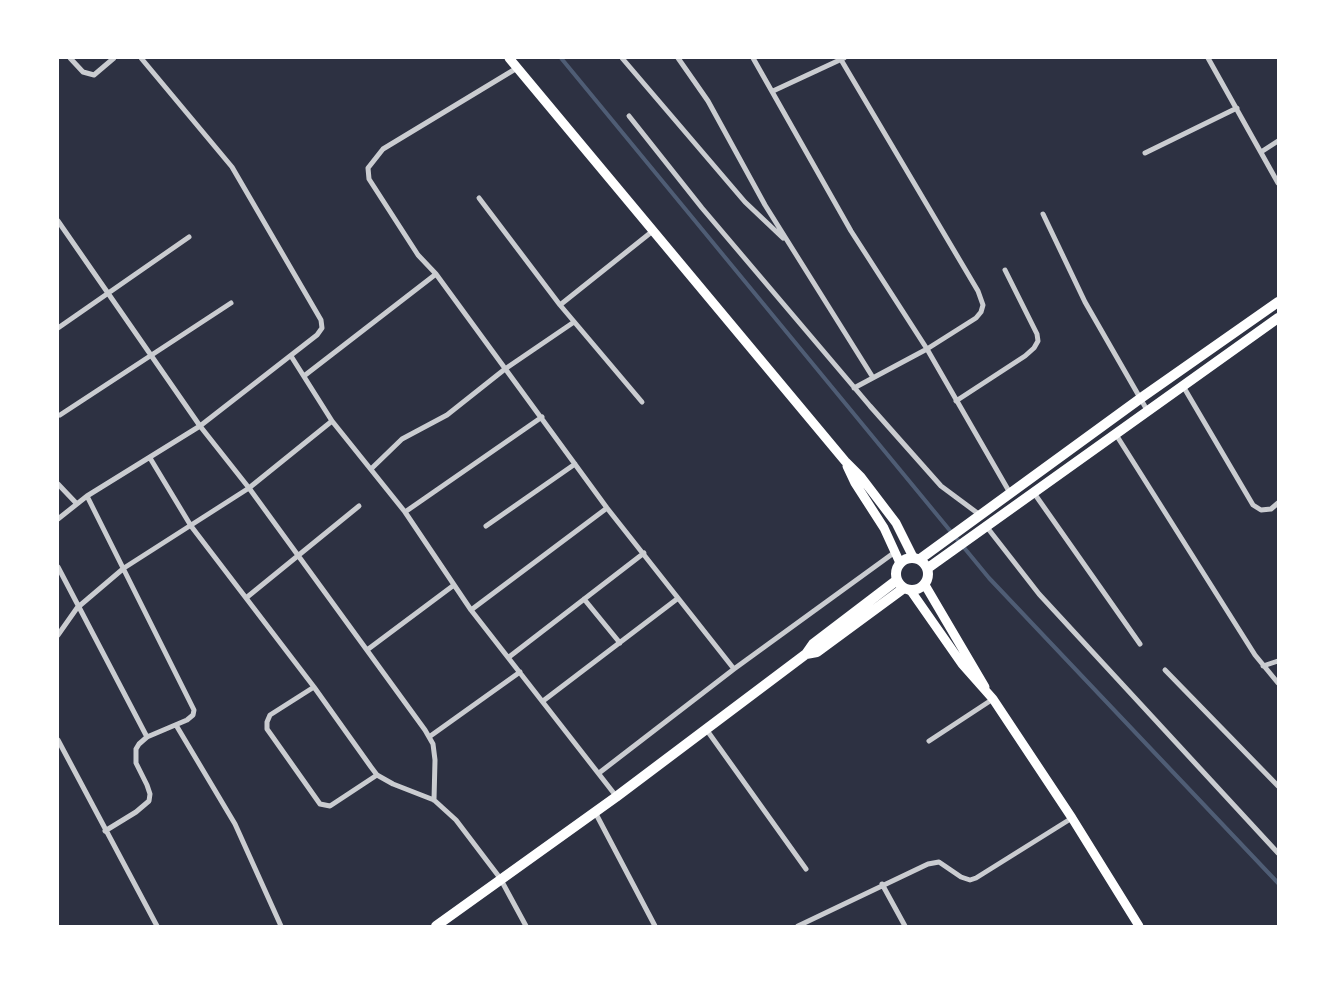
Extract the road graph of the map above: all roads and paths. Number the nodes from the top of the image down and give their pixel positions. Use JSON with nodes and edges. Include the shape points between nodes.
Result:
{"nodes":[{"id":1,"x":70,"y":58,"type":"edge"},
{"id":2,"x":114,"y":58,"type":"edge"},
{"id":3,"x":141,"y":58,"type":"edge"},
{"id":4,"x":509,"y":58,"type":"edge"},
{"id":5,"x":622,"y":58,"type":"edge"},
{"id":6,"x":678,"y":58,"type":"edge"},
{"id":7,"x":753,"y":58,"type":"edge"},
{"id":8,"x":841,"y":58,"type":"edge"},
{"id":9,"x":1208,"y":58,"type":"edge"},
{"id":10,"x":518,"y":68,"type":"junction"},
{"id":11,"x":773,"y":91,"type":"junction"},
{"id":12,"x":1237,"y":108,"type":"junction"},
{"id":13,"x":629,"y":116,"type":"dead end"},
{"id":14,"x":1278,"y":141,"type":"edge"},
{"id":15,"x":1261,"y":152,"type":"junction"},
{"id":16,"x":1145,"y":154,"type":"dead end"},
{"id":17,"x":1278,"y":183,"type":"edge"},
{"id":18,"x":479,"y":198,"type":"dead end"},
{"id":19,"x":1043,"y":214,"type":"dead end"},
{"id":20,"x":58,"y":221,"type":"edge"},
{"id":21,"x":654,"y":230,"type":"junction"},
{"id":22,"x":189,"y":237,"type":"dead end"},
{"id":23,"x":787,"y":241,"type":"junction"},
{"id":24,"x":1005,"y":270,"type":"dead end"},
{"id":25,"x":436,"y":274,"type":"junction"},
{"id":26,"x":107,"y":294,"type":"junction"},
{"id":27,"x":1278,"y":302,"type":"edge"},
{"id":28,"x":231,"y":303,"type":"dead end"},
{"id":29,"x":560,"y":305,"type":"junction"},
{"id":30,"x":1269,"y":309,"type":"junction"},
{"id":31,"x":1278,"y":321,"type":"edge"},
{"id":32,"x":574,"y":322,"type":"junction"},
{"id":33,"x":58,"y":328,"type":"edge"},
{"id":34,"x":927,"y":349,"type":"junction"},
{"id":35,"x":150,"y":355,"type":"junction"},
{"id":36,"x":290,"y":356,"type":"junction"},
{"id":37,"x":506,"y":369,"type":"junction"},
{"id":38,"x":304,"y":376,"type":"junction"},
{"id":39,"x":872,"y":376,"type":"junction"},
{"id":40,"x":1183,"y":386,"type":"junction"},
{"id":41,"x":854,"y":388,"type":"junction"},
{"id":42,"x":1141,"y":398,"type":"junction"},
{"id":43,"x":956,"y":400,"type":"junction"},
{"id":44,"x":642,"y":402,"type":"dead end"},
{"id":45,"x":1147,"y":410,"type":"junction"},
{"id":46,"x":60,"y":415,"type":"dead end"},
{"id":47,"x":542,"y":417,"type":"junction"},
{"id":48,"x":332,"y":421,"type":"junction"},
{"id":49,"x":200,"y":426,"type":"junction"},
{"id":50,"x":1115,"y":433,"type":"junction"},
{"id":51,"x":150,"y":458,"type":"junction"},
{"id":52,"x":845,"y":461,"type":"junction"},
{"id":53,"x":575,"y":464,"type":"junction"},
{"id":54,"x":371,"y":469,"type":"junction"},
{"id":55,"x":58,"y":484,"type":"edge"},
{"id":56,"x":249,"y":488,"type":"junction"},
{"id":57,"x":1034,"y":492,"type":"junction"},
{"id":58,"x":1010,"y":493,"type":"junction"},
{"id":59,"x":87,"y":496,"type":"junction"},
{"id":60,"x":1278,"y":503,"type":"edge"},
{"id":61,"x":77,"y":504,"type":"junction"},
{"id":62,"x":359,"y":506,"type":"dead end"},
{"id":63,"x":607,"y":508,"type":"junction"},
{"id":64,"x":405,"y":512,"type":"junction"},
{"id":65,"x":980,"y":515,"type":"junction"},
{"id":66,"x":58,"y":519,"type":"edge"},
{"id":67,"x":191,"y":526,"type":"junction"},
{"id":68,"x":486,"y":526,"type":"dead end"},
{"id":69,"x":986,"y":526,"type":"junction"},
{"id":70,"x":895,"y":552,"type":"junction"},
{"id":71,"x":644,"y":554,"type":"junction"},
{"id":72,"x":299,"y":557,"type":"junction"},
{"id":73,"x":917,"y":558,"type":"junction"},
{"id":74,"x":900,"y":563,"type":"junction"},
{"id":75,"x":58,"y":567,"type":"edge"},
{"id":76,"x":124,"y":568,"type":"junction"},
{"id":77,"x":928,"y":568,"type":"junction"},
{"id":78,"x":454,"y":585,"type":"junction"},
{"id":79,"x":925,"y":585,"type":"junction"},
{"id":80,"x":904,"y":586,"type":"junction"},
{"id":81,"x":246,"y":598,"type":"junction"},
{"id":82,"x":584,"y":599,"type":"junction"},
{"id":83,"x":677,"y":600,"type":"junction"},
{"id":84,"x":77,"y":608,"type":"junction"},
{"id":85,"x":471,"y":610,"type":"junction"},
{"id":86,"x":58,"y":635,"type":"edge"},
{"id":87,"x":620,"y":643,"type":"junction"},
{"id":88,"x":1140,"y":644,"type":"dead end"},
{"id":89,"x":367,"y":650,"type":"junction"},
{"id":90,"x":509,"y":657,"type":"junction"},
{"id":91,"x":1278,"y":661,"type":"edge"},
{"id":92,"x":1263,"y":666,"type":"junction"},
{"id":93,"x":734,"y":669,"type":"junction"},
{"id":94,"x":1165,"y":670,"type":"dead end"},
{"id":95,"x":520,"y":672,"type":"junction"},
{"id":96,"x":1278,"y":684,"type":"edge"},
{"id":97,"x":314,"y":687,"type":"junction"},
{"id":98,"x":985,"y":690,"type":"junction"},
{"id":99,"x":993,"y":699,"type":"junction"},
{"id":100,"x":543,"y":702,"type":"junction"},
{"id":101,"x":176,"y":725,"type":"junction"},
{"id":102,"x":706,"y":729,"type":"junction"},
{"id":103,"x":147,"y":737,"type":"junction"},
{"id":104,"x":429,"y":737,"type":"junction"},
{"id":105,"x":58,"y":740,"type":"edge"},
{"id":106,"x":929,"y":741,"type":"dead end"},
{"id":107,"x":599,"y":773,"type":"junction"},
{"id":108,"x":378,"y":775,"type":"junction"},
{"id":109,"x":1278,"y":786,"type":"edge"},
{"id":110,"x":616,"y":797,"type":"junction"},
{"id":111,"x":434,"y":800,"type":"junction"},
{"id":112,"x":595,"y":812,"type":"junction"},
{"id":113,"x":1072,"y":818,"type":"junction"},
{"id":114,"x":105,"y":831,"type":"junction"},
{"id":115,"x":1278,"y":853,"type":"edge"},
{"id":116,"x":806,"y":869,"type":"dead end"},
{"id":117,"x":500,"y":878,"type":"junction"},
{"id":118,"x":882,"y":884,"type":"junction"},
{"id":119,"x":157,"y":926,"type":"edge"},
{"id":120,"x":281,"y":926,"type":"edge"},
{"id":121,"x":436,"y":926,"type":"edge"},
{"id":122,"x":526,"y":926,"type":"edge"},
{"id":123,"x":655,"y":926,"type":"edge"},
{"id":124,"x":798,"y":926,"type":"edge"},
{"id":125,"x":905,"y":926,"type":"edge"},
{"id":126,"x":1139,"y":926,"type":"edge"}],
"edges":[{"from":1,"to":2,"type":"street","via":[[83,72],[94,75]]},
{"from":3,"to":36,"type":"street","via":[[232,167],[321,320],[322,328],[318,335]]},
{"from":4,"to":10,"type":"main road"},
{"from":5,"to":23,"type":"street","via":[[745,202]]},
{"from":6,"to":23,"type":"street","via":[[708,101]]},
{"from":7,"to":11,"type":"street"},
{"from":8,"to":11,"type":"street"},
{"from":8,"to":34,"type":"street","via":[[982,298],[981,312]]},
{"from":9,"to":12,"type":"street"},
{"from":10,"to":21,"type":"main road"},
{"from":10,"to":25,"type":"street","via":[[383,149],[368,168],[369,179],[400,230]]},
{"from":11,"to":34,"type":"street","via":[[851,231]]},
{"from":12,"to":15,"type":"street"},
{"from":12,"to":16,"type":"street"},
{"from":13,"to":41,"type":"street"},
{"from":14,"to":15,"type":"street"},
{"from":15,"to":17,"type":"street"},
{"from":18,"to":29,"type":"street"},
{"from":19,"to":42,"type":"street","via":[[1084,302]]},
{"from":20,"to":26,"type":"street"},
{"from":21,"to":29,"type":"street"},
{"from":21,"to":52,"type":"main road"},
{"from":22,"to":26,"type":"street"},
{"from":23,"to":39,"type":"street"},
{"from":24,"to":43,"type":"street","via":[[1038,341],[1025,356]]},
{"from":25,"to":37,"type":"street"},
{"from":25,"to":38,"type":"street"},
{"from":26,"to":33,"type":"street"},
{"from":26,"to":35,"type":"street"},
{"from":27,"to":30,"type":"main road"},
{"from":28,"to":35,"type":"street"},
{"from":29,"to":32,"type":"street"},
{"from":30,"to":31,"type":"street"},
{"from":30,"to":42,"type":"main road"},
{"from":31,"to":40,"type":"main road"},
{"from":32,"to":37,"type":"street"},
{"from":32,"to":44,"type":"street"},
{"from":34,"to":39,"type":"street"},
{"from":34,"to":43,"type":"street"},
{"from":35,"to":46,"type":"street"},
{"from":35,"to":49,"type":"street"},
{"from":36,"to":38,"type":"street"},
{"from":36,"to":49,"type":"street"},
{"from":37,"to":47,"type":"street"},
{"from":37,"to":54,"type":"street","via":[[447,415],[402,439]]},
{"from":38,"to":48,"type":"street"},
{"from":39,"to":41,"type":"street"},
{"from":40,"to":45,"type":"main road"},
{"from":40,"to":60,"type":"street","via":[[1253,505],[1261,510],[1271,509]]},
{"from":41,"to":65,"type":"street","via":[[942,486]]},
{"from":42,"to":45,"type":"street"},
{"from":42,"to":58,"type":"main road"},
{"from":43,"to":58,"type":"street"},
{"from":45,"to":50,"type":"main road"},
{"from":47,"to":53,"type":"street"},
{"from":47,"to":64,"type":"street"},
{"from":48,"to":54,"type":"street"},
{"from":48,"to":56,"type":"street"},
{"from":49,"to":51,"type":"street"},
{"from":49,"to":56,"type":"street"},
{"from":50,"to":57,"type":"main road"},
{"from":50,"to":92,"type":"street"},
{"from":51,"to":59,"type":"street"},
{"from":51,"to":67,"type":"street"},
{"from":52,"to":70,"type":"main road","via":[[854,484],[884,528]]},
{"from":52,"to":73,"type":"main road","via":[[896,523]]},
{"from":53,"to":63,"type":"street"},
{"from":53,"to":68,"type":"street"},
{"from":54,"to":64,"type":"street"},
{"from":55,"to":61,"type":"street"},
{"from":56,"to":67,"type":"street"},
{"from":56,"to":72,"type":"street"},
{"from":57,"to":69,"type":"main road"},
{"from":57,"to":88,"type":"street"},
{"from":58,"to":65,"type":"main road"},
{"from":59,"to":61,"type":"street"},
{"from":59,"to":76,"type":"street"},
{"from":61,"to":66,"type":"street"},
{"from":62,"to":72,"type":"street"},
{"from":63,"to":71,"type":"street"},
{"from":63,"to":85,"type":"street"},
{"from":64,"to":78,"type":"street"},
{"from":65,"to":73,"type":"main road","via":[[931,552]]},
{"from":67,"to":76,"type":"street"},
{"from":67,"to":81,"type":"street"},
{"from":69,"to":77,"type":"main road"},
{"from":69,"to":115,"type":"street","via":[[1039,594]]},
{"from":70,"to":74,"type":"main road"},
{"from":70,"to":93,"type":"street"},
{"from":71,"to":82,"type":"street"},
{"from":71,"to":83,"type":"street"},
{"from":72,"to":81,"type":"street"},
{"from":72,"to":89,"type":"street"},
{"from":73,"to":74,"type":"main road"},
{"from":73,"to":77,"type":"main road"},
{"from":74,"to":80,"type":"main road","via":[[896,569]]},
{"from":75,"to":84,"type":"street"},
{"from":76,"to":84,"type":"street"},
{"from":76,"to":101,"type":"street","via":[[193,706],[191,718]]},
{"from":77,"to":79,"type":"main road"},
{"from":78,"to":85,"type":"street"},
{"from":78,"to":89,"type":"street"},
{"from":79,"to":80,"type":"main road"},
{"from":79,"to":98,"type":"main road","via":[[980,676]]},
{"from":80,"to":98,"type":"main road"},
{"from":80,"to":102,"type":"main road","via":[[813,644],[806,654]]},
{"from":81,"to":97,"type":"street"},
{"from":82,"to":87,"type":"street"},
{"from":82,"to":90,"type":"street"},
{"from":83,"to":87,"type":"street"},
{"from":83,"to":93,"type":"street"},
{"from":84,"to":86,"type":"street"},
{"from":84,"to":103,"type":"street"},
{"from":85,"to":90,"type":"street"},
{"from":87,"to":100,"type":"street"},
{"from":89,"to":104,"type":"street"},
{"from":90,"to":95,"type":"street"},
{"from":91,"to":92,"type":"street"},
{"from":92,"to":96,"type":"street"},
{"from":93,"to":107,"type":"street"},
{"from":94,"to":109,"type":"street"},
{"from":95,"to":100,"type":"street"},
{"from":95,"to":104,"type":"street"},
{"from":97,"to":108,"type":"street"},
{"from":97,"to":108,"type":"street","via":[[270,715],[267,729],[320,804],[330,806]]},
{"from":98,"to":99,"type":"main road"},
{"from":99,"to":106,"type":"street"},
{"from":99,"to":113,"type":"main road"},
{"from":100,"to":107,"type":"street"},
{"from":101,"to":103,"type":"street"},
{"from":101,"to":120,"type":"street","via":[[235,824]]},
{"from":102,"to":110,"type":"main road"},
{"from":102,"to":116,"type":"street"},
{"from":103,"to":114,"type":"street","via":[[139,744],[136,763],[150,794],[149,800]]},
{"from":104,"to":111,"type":"street","via":[[435,760]]},
{"from":105,"to":114,"type":"street"},
{"from":107,"to":110,"type":"street"},
{"from":108,"to":111,"type":"street"},
{"from":110,"to":112,"type":"main road"},
{"from":111,"to":117,"type":"street","via":[[456,820]]},
{"from":112,"to":117,"type":"main road"},
{"from":112,"to":123,"type":"street"},
{"from":113,"to":118,"type":"street","via":[[976,878],[961,877],[939,862]]},
{"from":113,"to":126,"type":"main road"},
{"from":114,"to":119,"type":"street"},
{"from":117,"to":121,"type":"main road"},
{"from":117,"to":122,"type":"street"},
{"from":118,"to":124,"type":"street"},
{"from":118,"to":125,"type":"street"}]}
